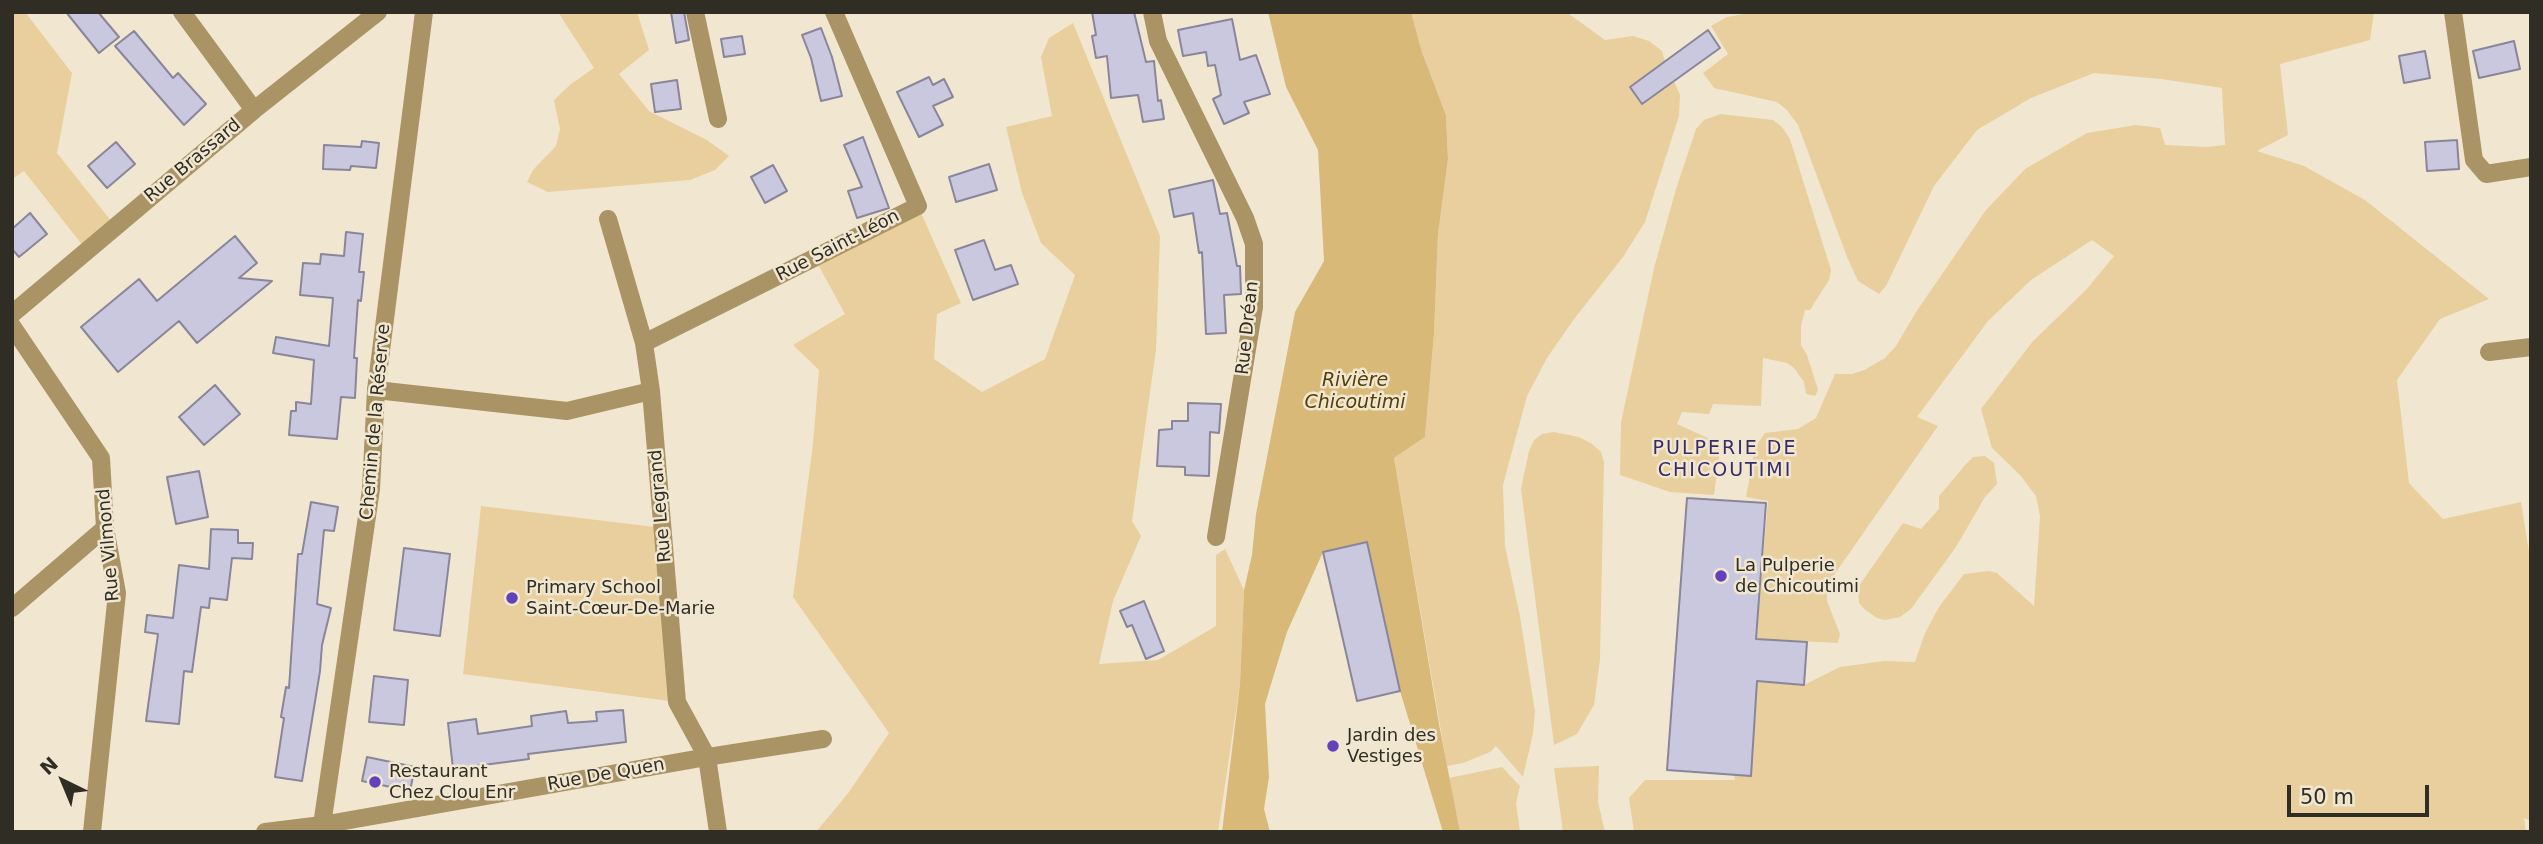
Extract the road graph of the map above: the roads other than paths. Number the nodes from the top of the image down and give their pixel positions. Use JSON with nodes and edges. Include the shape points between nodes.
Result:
{"nodes":[{"id":1,"x":182,"y":12,"type":"edge"},
{"id":2,"x":378,"y":12,"type":"edge"},
{"id":3,"x":424,"y":12,"type":"edge"},
{"id":4,"x":695,"y":12,"type":"edge"},
{"id":5,"x":834,"y":12,"type":"edge"},
{"id":6,"x":1152,"y":12,"type":"edge"},
{"id":7,"x":2453,"y":12,"type":"edge"},
{"id":8,"x":254,"y":110,"type":"junction"},
{"id":9,"x":718,"y":119,"type":"dead end"},
{"id":10,"x":2531,"y":167,"type":"edge"},
{"id":11,"x":608,"y":219,"type":"dead end"},
{"id":12,"x":12,"y":314,"type":"edge"},
{"id":13,"x":12,"y":326,"type":"edge"},
{"id":14,"x":644,"y":343,"type":"junction"},
{"id":15,"x":2531,"y":347,"type":"edge"},
{"id":16,"x":2489,"y":352,"type":"dead end"},
{"id":17,"x":376,"y":390,"type":"junction"},
{"id":18,"x":651,"y":391,"type":"junction"},
{"id":19,"x":105,"y":528,"type":"junction"},
{"id":20,"x":1216,"y":537,"type":"dead end"},
{"id":21,"x":12,"y":608,"type":"edge"},
{"id":22,"x":823,"y":739,"type":"dead end"},
{"id":23,"x":706,"y":757,"type":"junction"},
{"id":24,"x":322,"y":829,"type":"edge"},
{"id":25,"x":92,"y":832,"type":"edge"},
{"id":26,"x":265,"y":832,"type":"edge"},
{"id":27,"x":718,"y":832,"type":"edge"}],
"edges":[{"from":1,"to":8,"type":"street"},
{"from":2,"to":8,"type":"street","name":"Rue Brassard"},
{"from":3,"to":17,"type":"street","name":"Chemin de la Réserve"},
{"from":4,"to":9,"type":"street"},
{"from":5,"to":14,"type":"street","name":"Rue Saint-Léon","via":[[918,206]]},
{"from":6,"to":20,"type":"street","name":"Rue Dréan","via":[[1158,41],[1254,244],[1254,307]]},
{"from":7,"to":10,"type":"street","via":[[2474,160],[2486,174]]},
{"from":8,"to":12,"type":"street","name":"Rue Brassard"},
{"from":11,"to":14,"type":"street","name":"Rue Legrand"},
{"from":13,"to":19,"type":"street","name":"Rue Vilmond","via":[[101,458]]},
{"from":14,"to":18,"type":"street","name":"Rue Legrand"},
{"from":15,"to":16,"type":"street"},
{"from":17,"to":18,"type":"street","via":[[567,411]]},
{"from":17,"to":24,"type":"street","name":"Chemin de la Réserve","via":[[371,489]]},
{"from":18,"to":23,"type":"street","name":"Rue Legrand","via":[[677,702]]},
{"from":19,"to":21,"type":"street"},
{"from":19,"to":25,"type":"street","name":"Rue Vilmond","via":[[117,593]]},
{"from":22,"to":23,"type":"street","name":"Rue De Quen"},
{"from":23,"to":24,"type":"street","name":"Rue De Quen"},
{"from":23,"to":27,"type":"street","name":"Rue Legrand"},
{"from":24,"to":26,"type":"street","name":"Rue De Quen"}]}
